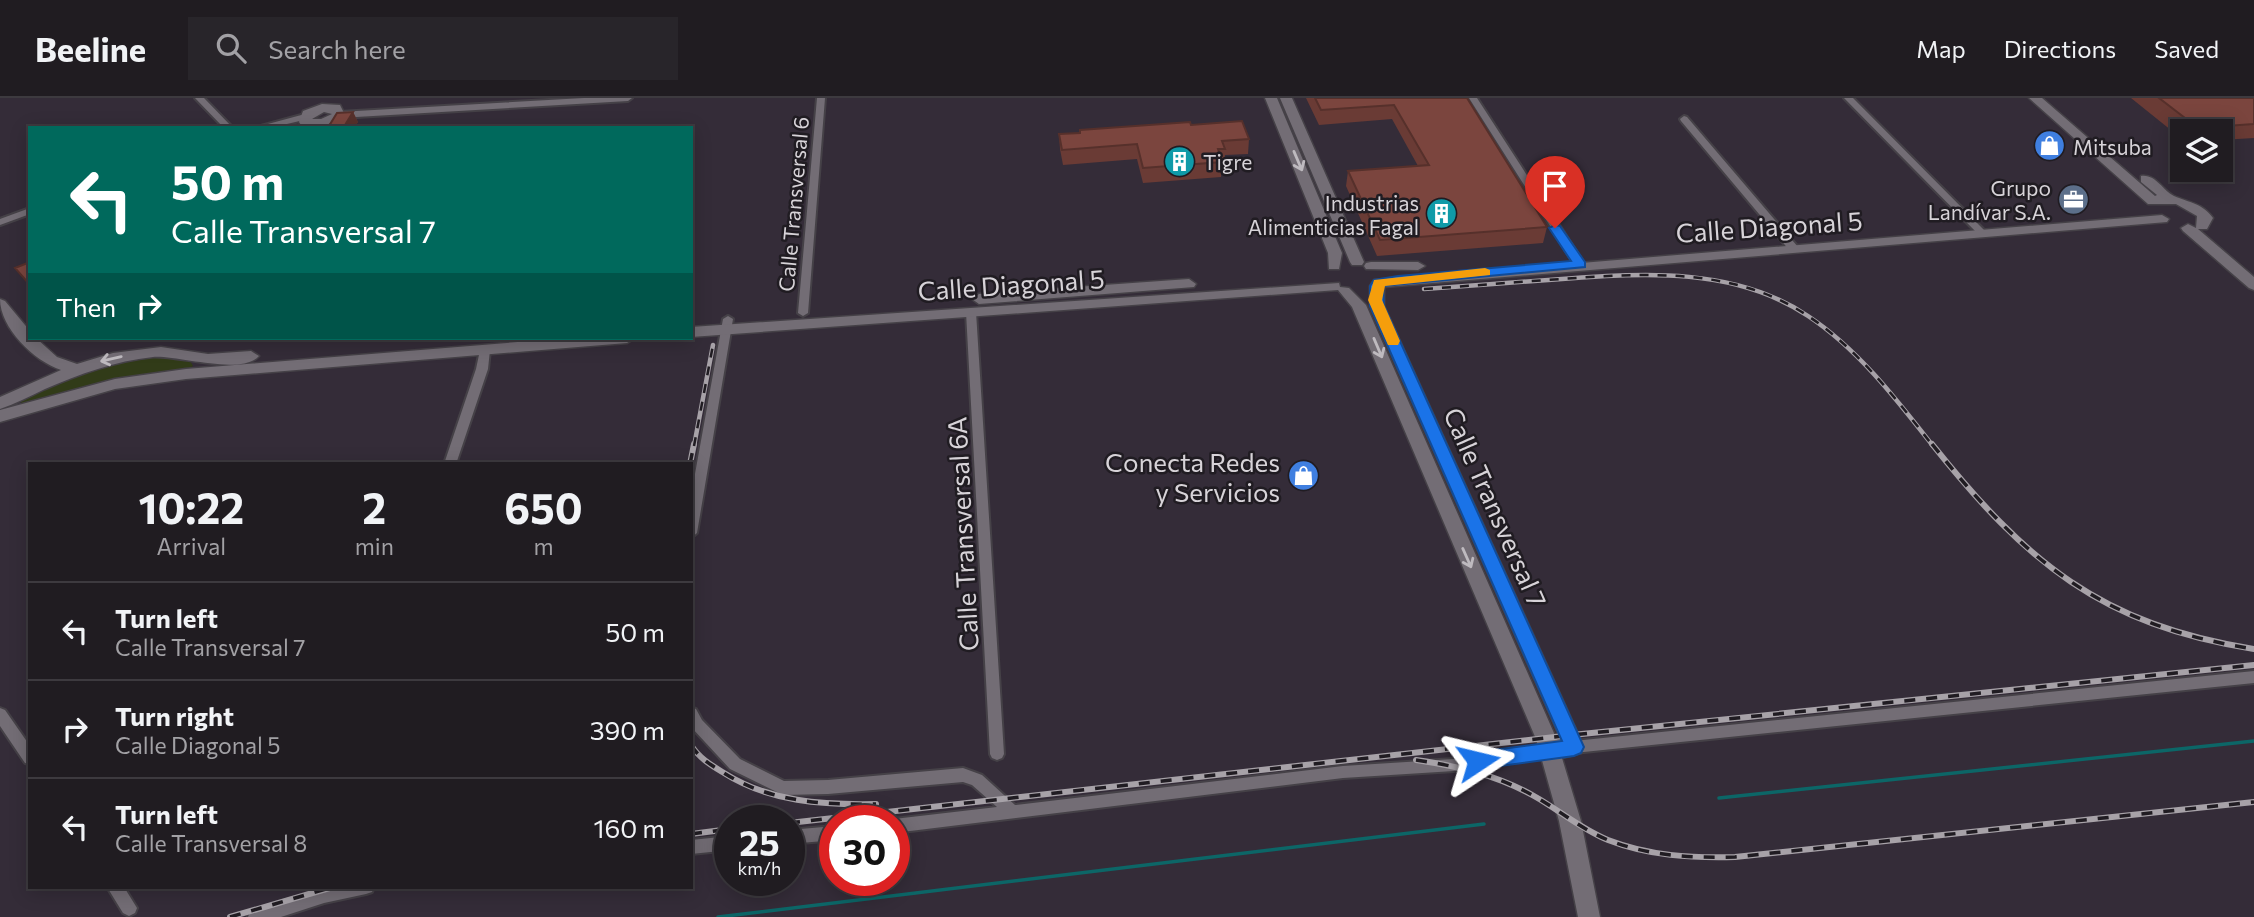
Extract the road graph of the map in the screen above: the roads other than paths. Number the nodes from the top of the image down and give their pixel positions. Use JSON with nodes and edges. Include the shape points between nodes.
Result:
{"nodes":[{"id":1,"x":200,"y":98,"type":"edge"},
{"id":2,"x":628,"y":98,"type":"edge"},
{"id":3,"x":821,"y":98,"type":"edge"},
{"id":4,"x":1271,"y":98,"type":"edge"},
{"id":5,"x":1286,"y":98,"type":"edge"},
{"id":6,"x":1473,"y":98,"type":"edge"},
{"id":7,"x":1848,"y":98,"type":"edge"},
{"id":8,"x":2035,"y":98,"type":"edge"},
{"id":9,"x":2052,"y":98,"type":"edge"},
{"id":10,"x":333,"y":107,"type":"edge"},
{"id":11,"x":305,"y":117,"type":"junction"},
{"id":12,"x":2073,"y":117,"type":"junction"},
{"id":13,"x":2058,"y":118,"type":"junction"},
{"id":14,"x":1684,"y":119,"type":"dead end"},
{"id":15,"x":227,"y":126,"type":"edge"},
{"id":16,"x":266,"y":126,"type":"edge"},
{"id":17,"x":317,"y":126,"type":"edge"},
{"id":18,"x":1324,"y":186,"type":"junction"},
{"id":19,"x":1309,"y":187,"type":"junction"},
{"id":20,"x":2170,"y":199,"type":"junction"},
{"id":21,"x":2155,"y":210,"type":"junction"},
{"id":22,"x":28,"y":212,"type":"edge"},
{"id":23,"x":0,"y":222,"type":"edge"},
{"id":24,"x":2195,"y":227,"type":"junction"},
{"id":25,"x":1977,"y":229,"type":"junction"},
{"id":26,"x":1790,"y":244,"type":"junction"},
{"id":27,"x":1577,"y":260,"type":"junction"},
{"id":28,"x":1364,"y":264,"type":"junction"},
{"id":29,"x":2254,"y":270,"type":"edge"},
{"id":30,"x":1335,"y":279,"type":"junction"},
{"id":31,"x":1378,"y":284,"type":"junction"},
{"id":32,"x":2254,"y":285,"type":"edge"},
{"id":33,"x":1044,"y":300,"type":"junction"},
{"id":34,"x":0,"y":304,"type":"edge"},
{"id":35,"x":971,"y":312,"type":"junction"},
{"id":36,"x":803,"y":313,"type":"junction"},
{"id":37,"x":693,"y":322,"type":"edge"},
{"id":38,"x":727,"y":324,"type":"junction"},
{"id":39,"x":693,"y":332,"type":"edge"},
{"id":40,"x":28,"y":337,"type":"edge"},
{"id":41,"x":31,"y":340,"type":"edge"},
{"id":42,"x":176,"y":340,"type":"edge"},
{"id":43,"x":481,"y":340,"type":"edge"},
{"id":44,"x":601,"y":340,"type":"edge"},
{"id":45,"x":195,"y":350,"type":"edge"},
{"id":46,"x":485,"y":350,"type":"junction"},
{"id":47,"x":149,"y":352,"type":"junction"},
{"id":48,"x":348,"y":355,"type":"junction"},
{"id":49,"x":45,"y":357,"type":"junction"},
{"id":50,"x":75,"y":369,"type":"junction"},
{"id":51,"x":186,"y":374,"type":"junction"},
{"id":52,"x":1410,"y":377,"type":"junction"},
{"id":53,"x":1391,"y":379,"type":"junction"},
{"id":54,"x":31,"y":389,"type":"junction"},
{"id":55,"x":11,"y":403,"type":"edge"},
{"id":56,"x":0,"y":416,"type":"edge"},
{"id":57,"x":451,"y":462,"type":"edge"},
{"id":58,"x":1472,"y":516,"type":"junction"},
{"id":59,"x":1450,"y":518,"type":"junction"},
{"id":60,"x":693,"y":521,"type":"edge"},
{"id":61,"x":1531,"y":652,"type":"junction"},
{"id":62,"x":1511,"y":656,"type":"junction"},
{"id":63,"x":2254,"y":677,"type":"edge"},
{"id":64,"x":0,"y":713,"type":"edge"},
{"id":65,"x":693,"y":717,"type":"edge"},
{"id":66,"x":1574,"y":747,"type":"junction"},
{"id":67,"x":1550,"y":750,"type":"junction"},
{"id":68,"x":997,"y":754,"type":"dead end"},
{"id":69,"x":28,"y":755,"type":"edge"},
{"id":70,"x":1013,"y":812,"type":"junction"},
{"id":71,"x":910,"y":824,"type":"edge"},
{"id":72,"x":714,"y":845,"type":"edge"},
{"id":73,"x":693,"y":847,"type":"edge"},
{"id":74,"x":116,"y":889,"type":"edge"},
{"id":75,"x":357,"y":889,"type":"edge"},
{"id":76,"x":129,"y":908,"type":"dead end"},
{"id":77,"x":256,"y":917,"type":"edge"},
{"id":78,"x":1588,"y":917,"type":"edge"}],
"edges":[{"from":1,"to":15,"type":"street"},
{"from":2,"to":10,"type":"street"},
{"from":3,"to":36,"type":"street","name":"Calle Transversal 6"},
{"from":4,"to":19,"type":"main road","name":"Calle Transversal 7","one_way":true},
{"from":5,"to":18,"type":"main road"},
{"from":6,"to":27,"type":"street"},
{"from":7,"to":25,"type":"street"},
{"from":8,"to":13,"type":"main road"},
{"from":9,"to":12,"type":"main road"},
{"from":10,"to":11,"type":"main road","via":[[311,111]]},
{"from":10,"to":17,"type":"main road"},
{"from":11,"to":16,"type":"street"},
{"from":11,"to":17,"type":"main road","via":[[308,124]]},
{"from":12,"to":13,"type":"main road"},
{"from":12,"to":20,"type":"main road"},
{"from":13,"to":21,"type":"main road"},
{"from":14,"to":26,"type":"street"},
{"from":18,"to":19,"type":"main road"},
{"from":18,"to":28,"type":"main road"},
{"from":19,"to":30,"type":"main road","name":"Calle Transversal 7","via":[[1335,253]]},
{"from":20,"to":21,"type":"main road","name":"Calle Diagonal 5"},
{"from":20,"to":24,"type":"main road","via":[[2197,209],[2206,218]]},
{"from":21,"to":24,"type":"main road"},
{"from":21,"to":25,"type":"main road","name":"Calle Diagonal 5"},
{"from":22,"to":23,"type":"street"},
{"from":24,"to":29,"type":"main road"},
{"from":24,"to":32,"type":"main road"},
{"from":25,"to":26,"type":"main road","name":"Calle Diagonal 5"},
{"from":26,"to":27,"type":"main road","name":"Calle Diagonal 5"},
{"from":27,"to":28,"type":"main road","name":"Calle Diagonal 5","via":[[1400,268]]},
{"from":27,"to":31,"type":"main road","name":"Calle Diagonal 5"},
{"from":28,"to":30,"type":"main road","name":"Calle Diagonal 5","via":[[1344,262]]},
{"from":28,"to":31,"type":"main road","name":"Calle Transversal 7","via":[[1378,274]]},
{"from":30,"to":31,"type":"main road","name":"Calle Diagonal 5","via":[[1359,293]]},
{"from":30,"to":33,"type":"main road","name":"Calle Diagonal 5"},
{"from":30,"to":53,"type":"main road","name":"Calle Transversal 7","one_way":true,"via":[[1359,305]]},
{"from":31,"to":52,"type":"main road","name":"Calle Transversal 7","via":[[1377,306]]},
{"from":33,"to":35,"type":"main road","name":"Calle Diagonal 5"},
{"from":33,"to":36,"type":"main road","name":"Calle Diagonal 5"},
{"from":34,"to":40,"type":"main road"},
{"from":35,"to":38,"type":"main road","name":"Calle Diagonal 5"},
{"from":35,"to":68,"type":"street","name":"Calle Transversal 6A"},
{"from":36,"to":38,"type":"main road","name":"Calle Diagonal 5"},
{"from":37,"to":38,"type":"main road","name":"Calle Diagonal 5"},
{"from":38,"to":39,"type":"main road","name":"Calle Diagonal 5"},
{"from":38,"to":60,"type":"street"},
{"from":41,"to":49,"type":"main road"},
{"from":42,"to":47,"type":"main road"},
{"from":43,"to":48,"type":"main road"},
{"from":44,"to":46,"type":"main road"},
{"from":45,"to":47,"type":"main road"},
{"from":45,"to":48,"type":"main road"},
{"from":45,"to":51,"type":"main road","via":[[198,367]]},
{"from":46,"to":48,"type":"main road"},
{"from":46,"to":57,"type":"street"},
{"from":47,"to":50,"type":"main road","one_way":true},
{"from":48,"to":51,"type":"main road"},
{"from":49,"to":50,"type":"main road"},
{"from":49,"to":54,"type":"main road"},
{"from":50,"to":54,"type":"main road"},
{"from":51,"to":55,"type":"main road"},
{"from":52,"to":53,"type":"main road"},
{"from":52,"to":58,"type":"main road","name":"Calle Transversal 7"},
{"from":53,"to":59,"type":"main road","name":"Calle Transversal 7"},
{"from":54,"to":55,"type":"main road"},
{"from":55,"to":56,"type":"main road"},
{"from":58,"to":59,"type":"main road"},
{"from":58,"to":61,"type":"main road","name":"Calle Transversal 7"},
{"from":59,"to":62,"type":"main road","name":"Calle Transversal 7","one_way":true},
{"from":61,"to":62,"type":"main road"},
{"from":61,"to":66,"type":"main road","name":"Calle Transversal 7"},
{"from":62,"to":67,"type":"main road","name":"Calle Transversal 7"},
{"from":63,"to":66,"type":"street"},
{"from":64,"to":69,"type":"street"},
{"from":65,"to":70,"type":"street","via":[[736,764],[783,788],[963,775],[977,780]]},
{"from":66,"to":67,"type":"main road"},
{"from":67,"to":70,"type":"street","via":[[1454,765],[1343,772]]},
{"from":67,"to":78,"type":"main road","name":"Calle Transversal 7","via":[[1570,821]]},
{"from":70,"to":71,"type":"street"},
{"from":72,"to":73,"type":"street"},
{"from":74,"to":76,"type":"street"},
{"from":75,"to":77,"type":"street"}]}
